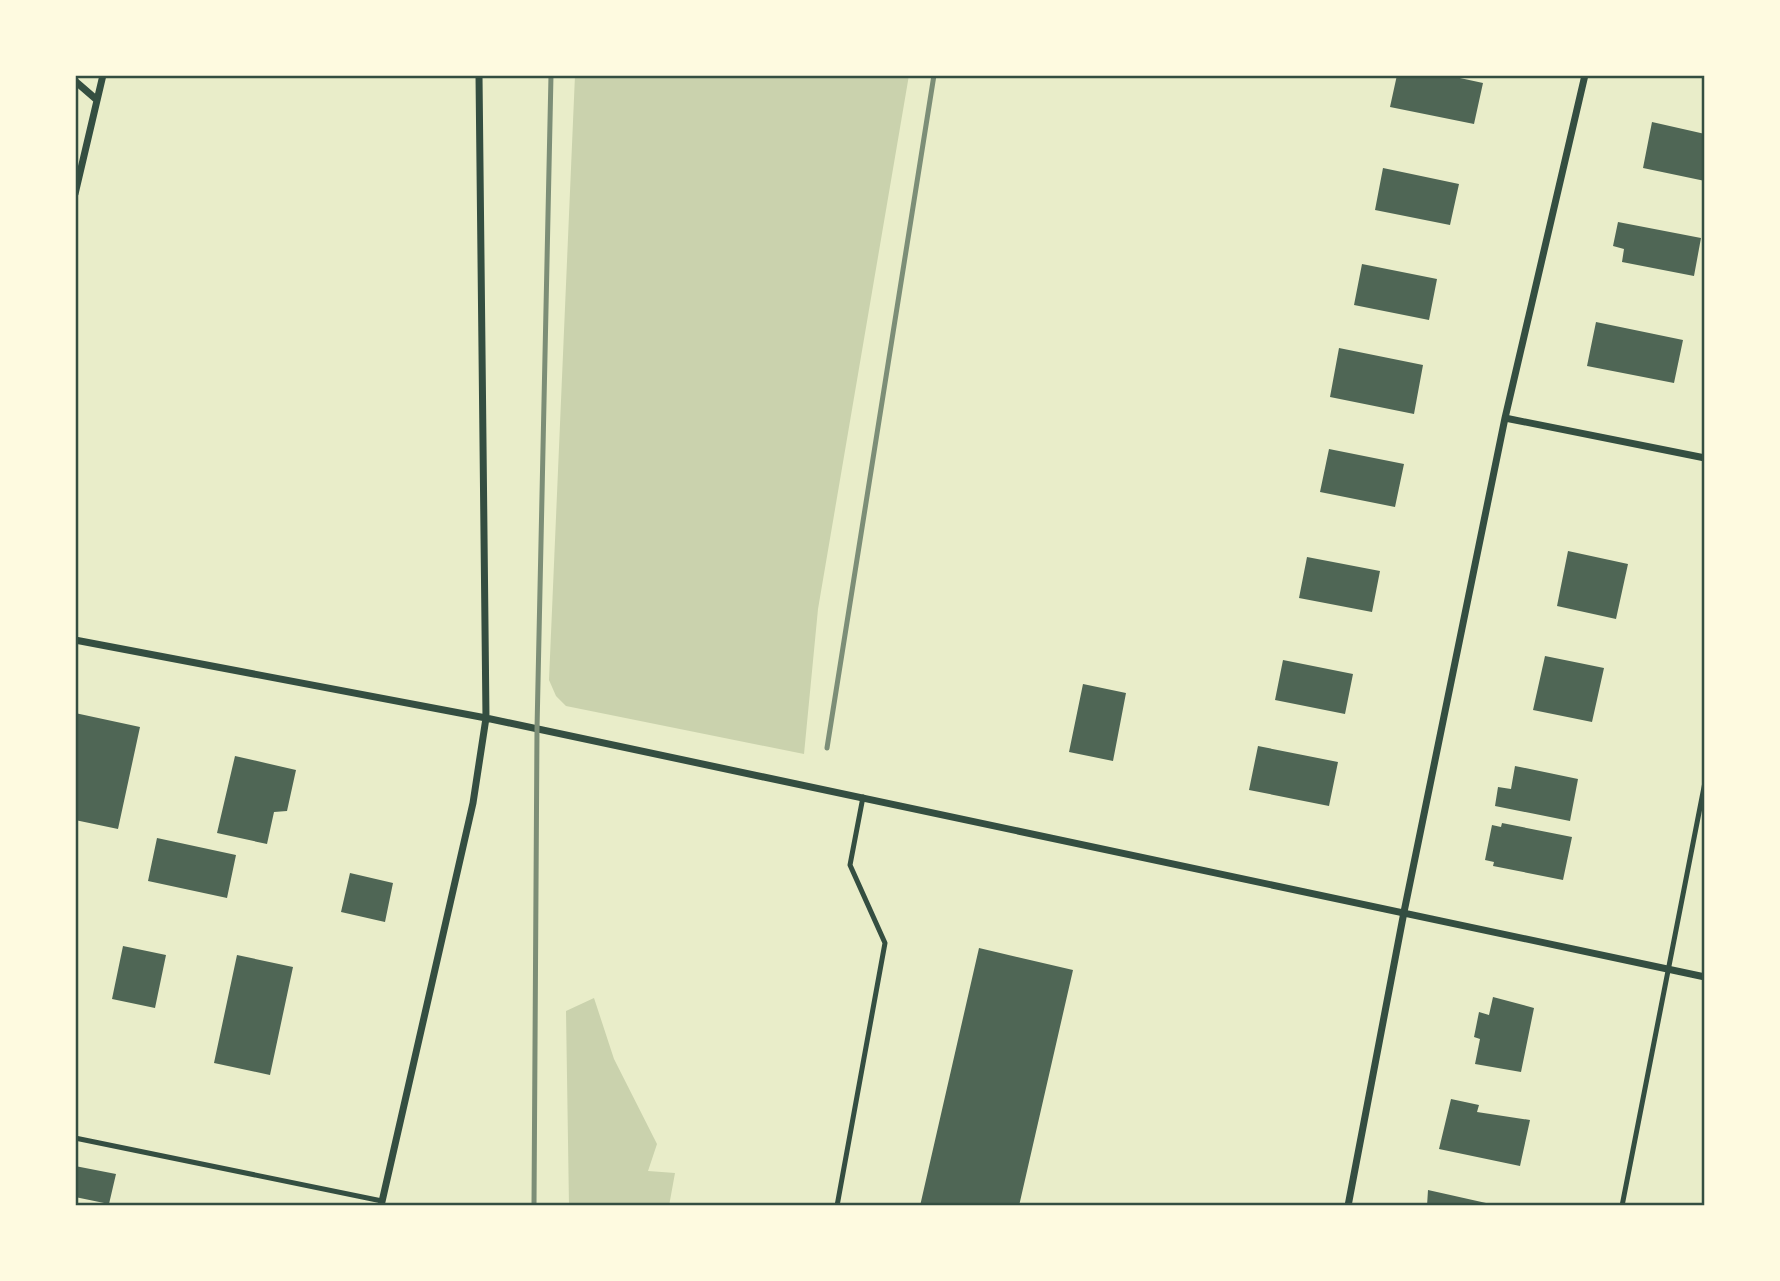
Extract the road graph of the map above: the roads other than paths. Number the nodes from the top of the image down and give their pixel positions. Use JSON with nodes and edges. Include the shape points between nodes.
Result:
{"nodes":[{"id":1,"x":103,"y":75,"type":"edge"},
{"id":2,"x":479,"y":75,"type":"edge"},
{"id":3,"x":1585,"y":75,"type":"edge"},
{"id":4,"x":75,"y":81,"type":"edge"},
{"id":5,"x":97,"y":100,"type":"junction"},
{"id":6,"x":75,"y":194,"type":"edge"},
{"id":7,"x":1504,"y":418,"type":"junction"},
{"id":8,"x":1705,"y":458,"type":"edge"},
{"id":9,"x":75,"y":640,"type":"edge"},
{"id":10,"x":485,"y":718,"type":"junction"},
{"id":11,"x":1705,"y":782,"type":"edge"},
{"id":12,"x":863,"y":797,"type":"junction"},
{"id":13,"x":1404,"y":912,"type":"junction"},
{"id":14,"x":1669,"y":969,"type":"junction"},
{"id":15,"x":1705,"y":977,"type":"edge"},
{"id":16,"x":75,"y":1138,"type":"edge"},
{"id":17,"x":381,"y":1203,"type":"edge"},
{"id":18,"x":836,"y":1206,"type":"edge"},
{"id":19,"x":1348,"y":1206,"type":"edge"},
{"id":20,"x":1622,"y":1206,"type":"edge"}],
"edges":[{"from":1,"to":5,"type":"street"},
{"from":2,"to":10,"type":"street"},
{"from":3,"to":7,"type":"street"},
{"from":4,"to":5,"type":"street"},
{"from":5,"to":6,"type":"street"},
{"from":7,"to":8,"type":"street"},
{"from":7,"to":13,"type":"street"},
{"from":9,"to":10,"type":"street"},
{"from":10,"to":12,"type":"street"},
{"from":10,"to":17,"type":"street","via":[[473,803]]},
{"from":11,"to":14,"type":"lane"},
{"from":12,"to":13,"type":"street"},
{"from":12,"to":18,"type":"lane","via":[[849,865],[885,943]]},
{"from":13,"to":14,"type":"street"},
{"from":13,"to":19,"type":"street"},
{"from":14,"to":15,"type":"street"},
{"from":14,"to":20,"type":"lane"},
{"from":16,"to":17,"type":"lane"}]}
